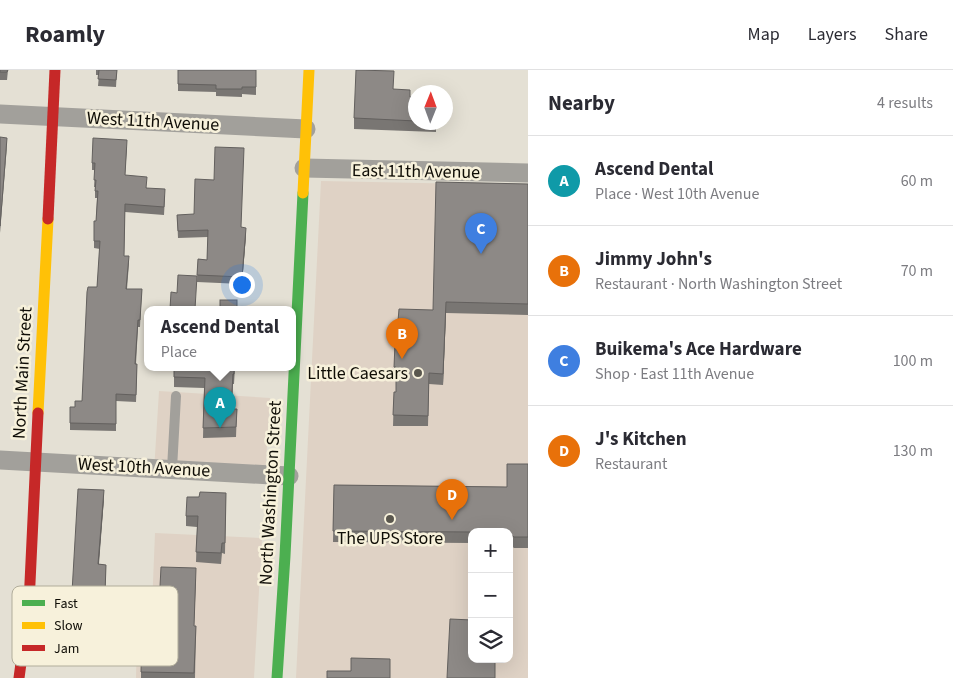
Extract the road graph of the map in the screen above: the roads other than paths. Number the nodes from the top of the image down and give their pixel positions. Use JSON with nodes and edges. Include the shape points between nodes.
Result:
{"nodes":[{"id":1,"x":55,"y":70,"type":"edge"},
{"id":2,"x":308,"y":70,"type":"edge"},
{"id":3,"x":0,"y":114,"type":"edge"},
{"id":4,"x":53,"y":116,"type":"junction"},
{"id":5,"x":306,"y":128,"type":"junction"},
{"id":6,"x":304,"y":168,"type":"junction"},
{"id":7,"x":528,"y":173,"type":"edge"},
{"id":8,"x":296,"y":332,"type":"edge"},
{"id":9,"x":294,"y":371,"type":"edge"},
{"id":10,"x":176,"y":396,"type":"dead end"},
{"id":11,"x":0,"y":460,"type":"edge"},
{"id":12,"x":36,"y":461,"type":"junction"},
{"id":13,"x":172,"y":469,"type":"junction"},
{"id":14,"x":289,"y":476,"type":"junction"},
{"id":15,"x":30,"y":586,"type":"edge"},
{"id":16,"x":277,"y":678,"type":"edge"}],
"edges":[{"from":1,"to":4,"type":"main road","name":"North Main Street"},
{"from":2,"to":5,"type":"main road","name":"North Washington Street"},
{"from":3,"to":4,"type":"street","name":"West 11th Avenue"},
{"from":4,"to":5,"type":"street","name":"West 11th Avenue"},
{"from":4,"to":12,"type":"main road","name":"North Main Street"},
{"from":5,"to":6,"type":"main road","name":"North Washington Street"},
{"from":6,"to":7,"type":"street","name":"East 11th Avenue"},
{"from":6,"to":8,"type":"main road","name":"North Washington Street"},
{"from":9,"to":14,"type":"main road","name":"North Washington Street"},
{"from":10,"to":13,"type":"lane"},
{"from":11,"to":12,"type":"street","name":"West 10th Avenue"},
{"from":12,"to":13,"type":"street","name":"West 10th Avenue"},
{"from":12,"to":15,"type":"main road","name":"North Main Street"},
{"from":13,"to":14,"type":"street","name":"West 10th Avenue"},
{"from":14,"to":16,"type":"main road","name":"North Washington Street"}]}
